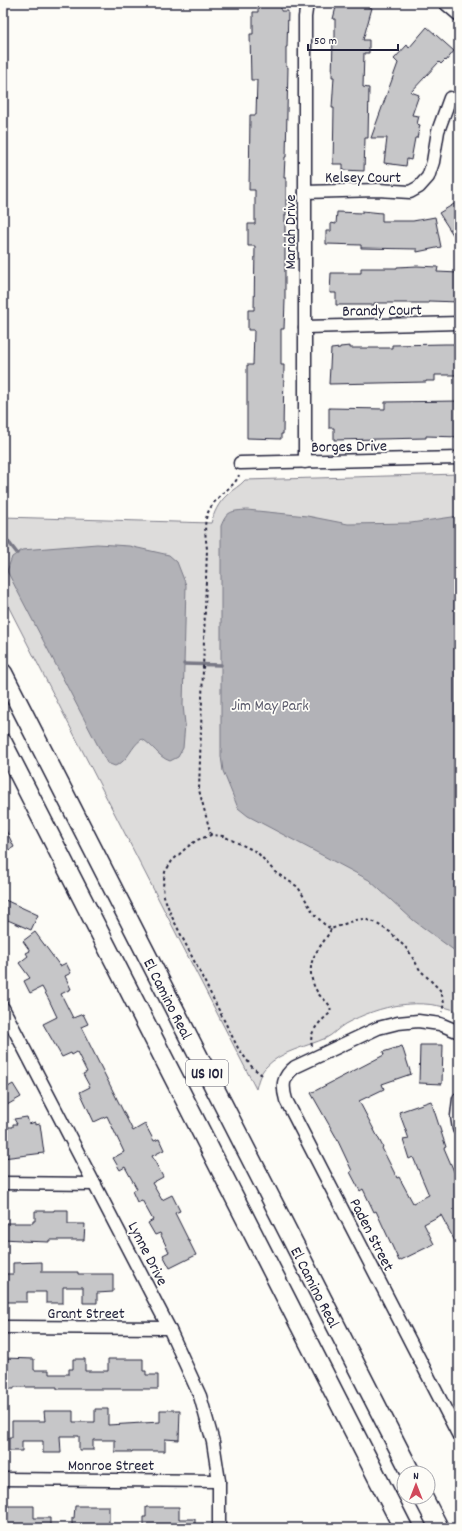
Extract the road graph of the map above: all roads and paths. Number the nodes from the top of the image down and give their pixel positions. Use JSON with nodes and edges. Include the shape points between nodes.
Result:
{"nodes":[{"id":1,"x":307,"y":3,"type":"edge"},
{"id":2,"x":445,"y":3,"type":"edge"},
{"id":3,"x":459,"y":15,"type":"edge"},
{"id":4,"x":450,"y":98,"type":"dead end"},
{"id":5,"x":305,"y":192,"type":"junction"},
{"id":6,"x":459,"y":323,"type":"edge"},
{"id":7,"x":305,"y":327,"type":"junction"},
{"id":8,"x":459,"y":458,"type":"edge"},
{"id":9,"x":305,"y":462,"type":"junction"},
{"id":10,"x":240,"y":463,"type":"joint"},
{"id":11,"x":3,"y":673,"type":"edge"},
{"id":12,"x":3,"y":743,"type":"edge"},
{"id":13,"x":211,"y":835,"type":"junction"},
{"id":14,"x":332,"y":929,"type":"junction"},
{"id":15,"x":3,"y":1008,"type":"edge"},
{"id":16,"x":440,"y":1024,"type":"junction"},
{"id":17,"x":459,"y":1032,"type":"edge"},
{"id":18,"x":316,"y":1057,"type":"junction"},
{"id":19,"x":262,"y":1076,"type":"dead end"},
{"id":20,"x":459,"y":1099,"type":"edge"},
{"id":21,"x":459,"y":1130,"type":"edge"},
{"id":22,"x":3,"y":1183,"type":"edge"},
{"id":23,"x":95,"y":1184,"type":"junction"},
{"id":24,"x":3,"y":1328,"type":"edge"},
{"id":25,"x":169,"y":1328,"type":"junction"},
{"id":26,"x":459,"y":1436,"type":"edge"},
{"id":27,"x":407,"y":1465,"type":"edge"},
{"id":28,"x":3,"y":1479,"type":"edge"},
{"id":29,"x":219,"y":1481,"type":"junction"},
{"id":30,"x":427,"y":1505,"type":"edge"},
{"id":31,"x":219,"y":1528,"type":"edge"},
{"id":32,"x":403,"y":1528,"type":"edge"},
{"id":33,"x":439,"y":1528,"type":"edge"}],
"edges":[{"from":1,"to":5,"type":"street","name":"Mariah Drive"},
{"from":2,"to":3,"type":"street"},
{"from":4,"to":5,"type":"street","name":"Kelsey Court","via":[[438,131],[428,177],[419,187],[410,192]]},
{"from":5,"to":7,"type":"street","name":"Mariah Drive"},
{"from":6,"to":7,"type":"street","name":"Brandy Court"},
{"from":7,"to":9,"type":"street","name":"Mariah Drive"},
{"from":8,"to":9,"type":"street","name":"Borges Drive"},
{"from":9,"to":10,"type":"street","name":"Borges Drive"},
{"from":10,"to":13,"type":"path","via":[[236,482],[213,503],[206,515],[204,527],[207,549],[199,790]]},
{"from":11,"to":27,"type":"highway","name":"El Camino Real","number":"US 101"},
{"from":12,"to":32,"type":"highway","name":"El Camino Real","number":"US 101"},
{"from":13,"to":14,"type":"path","via":[[223,836],[257,852],[275,872],[298,887],[314,914]]},
{"from":13,"to":19,"type":"path","via":[[197,840],[172,861],[165,872],[164,896],[171,915],[238,1048]]},
{"from":14,"to":16,"type":"path","via":[[355,920],[364,920],[374,922],[402,942],[420,970],[441,992],[444,1004]]},
{"from":14,"to":18,"type":"path","via":[[312,959],[310,967],[318,994],[328,1002],[331,1010],[312,1034],[311,1041]]},
{"from":15,"to":23,"type":"street","name":"Lynne Drive"},
{"from":16,"to":17,"type":"street","name":"Paden Street"},
{"from":16,"to":18,"type":"street","name":"Paden Street","via":[[398,1022],[378,1028]]},
{"from":18,"to":26,"type":"street","name":"Paden Street","via":[[288,1072],[283,1081],[286,1100]]},
{"from":20,"to":21,"type":"street"},
{"from":22,"to":23,"type":"street"},
{"from":23,"to":25,"type":"street","name":"Lynne Drive"},
{"from":24,"to":25,"type":"street","name":"Grant Street"},
{"from":25,"to":29,"type":"street","name":"Lynne Drive","via":[[200,1396],[213,1442]]},
{"from":28,"to":29,"type":"street","name":"Monroe Street"},
{"from":29,"to":31,"type":"street","name":"Lynne Drive"},
{"from":30,"to":33,"type":"highway"}]}
